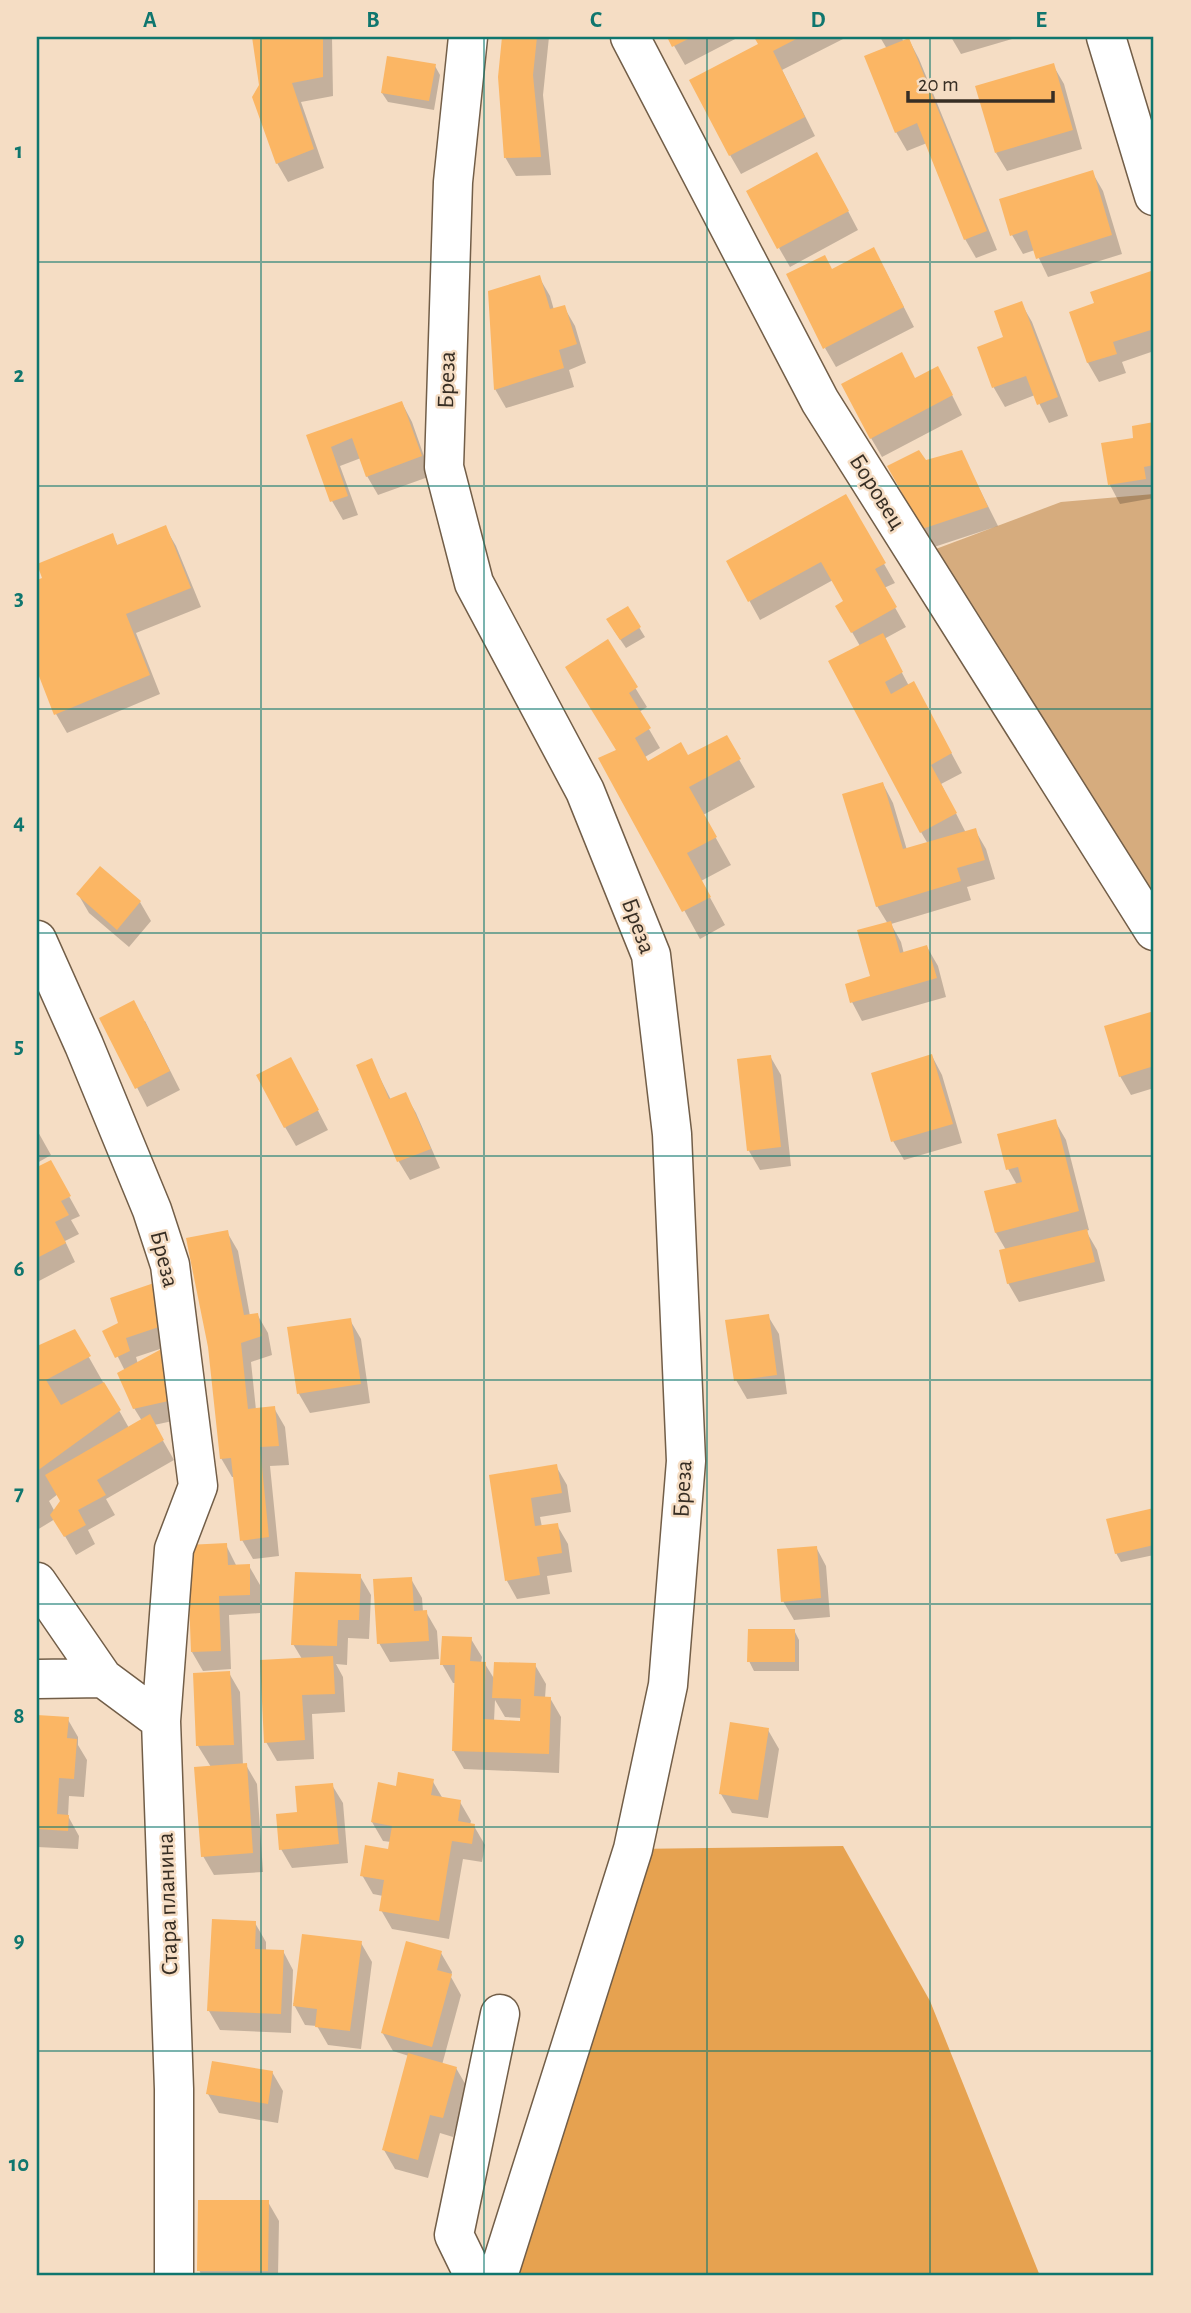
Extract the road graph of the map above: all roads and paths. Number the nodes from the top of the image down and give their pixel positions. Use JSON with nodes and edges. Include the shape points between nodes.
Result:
{"nodes":[{"id":1,"x":468,"y":37,"type":"edge"},
{"id":2,"x":630,"y":37,"type":"edge"},
{"id":3,"x":1106,"y":37,"type":"edge"},
{"id":4,"x":1154,"y":196,"type":"edge"},
{"id":5,"x":1154,"y":931,"type":"edge"},
{"id":6,"x":37,"y":940,"type":"edge"},
{"id":7,"x":37,"y":1582,"type":"edge"},
{"id":8,"x":103,"y":1678,"type":"junction"},
{"id":9,"x":37,"y":1679,"type":"edge"},
{"id":10,"x":161,"y":1721,"type":"junction"},
{"id":11,"x":500,"y":2014,"type":"dead end"},
{"id":12,"x":174,"y":2276,"type":"edge"},
{"id":13,"x":474,"y":2276,"type":"edge"},
{"id":14,"x":498,"y":2276,"type":"edge"}],
"edges":[{"from":1,"to":14,"type":"street","name":"Бреза","via":[[453,182],[444,467],[474,583],[585,791],[651,956],[672,1134],[686,1461],[668,1685],[633,1849]]},
{"from":2,"to":5,"type":"street","name":"Боровец","via":[[820,401]]},
{"from":3,"to":4,"type":"street"},
{"from":6,"to":10,"type":"street","name":"Бреза","via":[[116,1121],[170,1265],[198,1486],[174,1549]]},
{"from":7,"to":8,"type":"street"},
{"from":8,"to":9,"type":"street"},
{"from":8,"to":10,"type":"street"},
{"from":10,"to":12,"type":"street","name":"Стара планина","via":[[174,2089]]},
{"from":11,"to":13,"type":"street","via":[[454,2235]]}]}
